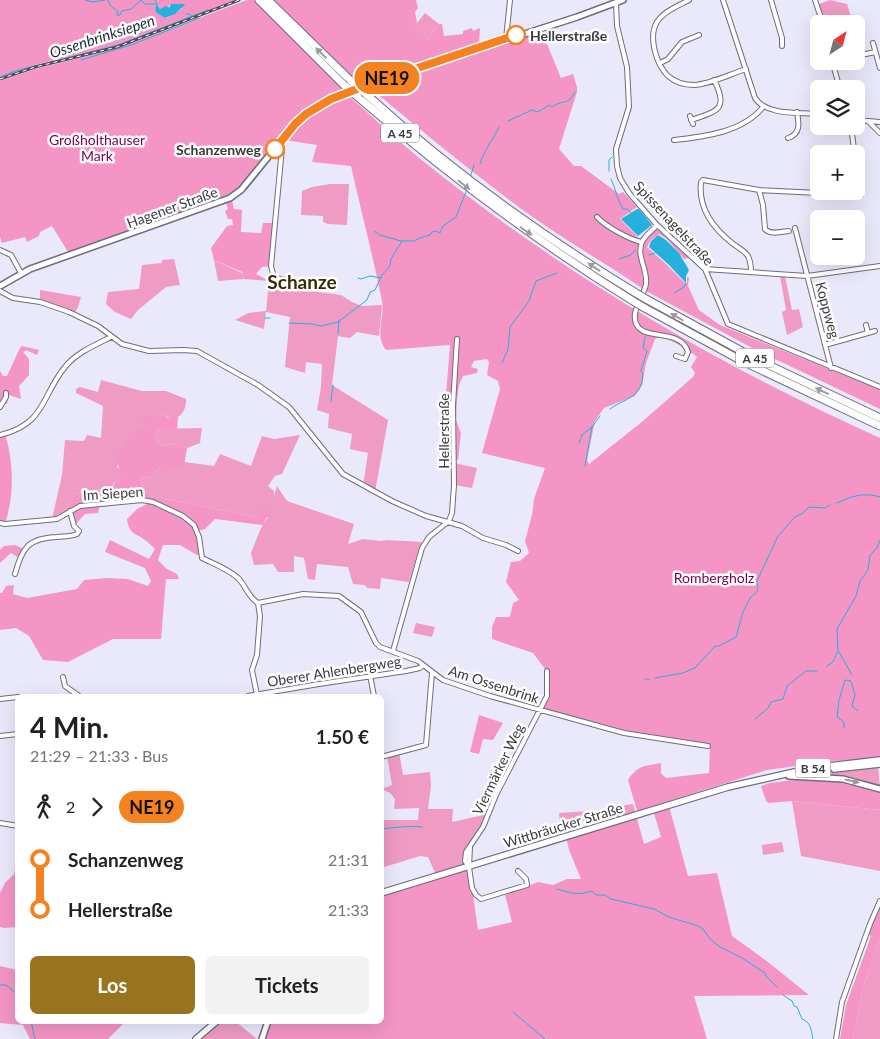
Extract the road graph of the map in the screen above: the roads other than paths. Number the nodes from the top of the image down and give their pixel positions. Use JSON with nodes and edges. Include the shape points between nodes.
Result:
{"nodes":[{"id":1,"x":259,"y":0,"type":"edge"},
{"id":2,"x":268,"y":0,"type":"edge"},
{"id":3,"x":510,"y":0,"type":"edge"},
{"id":4,"x":623,"y":0,"type":"edge"},
{"id":5,"x":689,"y":0,"type":"edge"},
{"id":6,"x":725,"y":0,"type":"edge"},
{"id":7,"x":771,"y":0,"type":"edge"},
{"id":8,"x":815,"y":0,"type":"edge"},
{"id":9,"x":616,"y":3,"type":"junction"},
{"id":10,"x":820,"y":15,"type":"edge"},
{"id":11,"x":290,"y":27,"type":"junction"},
{"id":12,"x":699,"y":34,"type":"dead end"},
{"id":13,"x":506,"y":38,"type":"junction"},
{"id":14,"x":873,"y":44,"type":"dead end"},
{"id":15,"x":782,"y":46,"type":"dead end"},
{"id":16,"x":875,"y":52,"type":"junction"},
{"id":17,"x":866,"y":54,"type":"dead end"},
{"id":18,"x":660,"y":63,"type":"junction"},
{"id":19,"x":880,"y":68,"type":"edge"},
{"id":20,"x":746,"y":69,"type":"junction"},
{"id":21,"x":714,"y":80,"type":"junction"},
{"id":22,"x":362,"y":96,"type":"junction"},
{"id":23,"x":763,"y":107,"type":"junction"},
{"id":24,"x":797,"y":112,"type":"junction"},
{"id":25,"x":810,"y":113,"type":"edge"},
{"id":26,"x":691,"y":120,"type":"dead end"},
{"id":27,"x":865,"y":121,"type":"edge"},
{"id":28,"x":869,"y":122,"type":"junction"},
{"id":29,"x":880,"y":122,"type":"edge"},
{"id":30,"x":880,"y":133,"type":"edge"},
{"id":31,"x":852,"y":135,"type":"edge"},
{"id":32,"x":788,"y":138,"type":"dead end"},
{"id":33,"x":674,"y":140,"type":"dead end"},
{"id":34,"x":860,"y":141,"type":"dead end"},
{"id":35,"x":853,"y":142,"type":"junction"},
{"id":36,"x":278,"y":144,"type":"junction"},
{"id":37,"x":853,"y":145,"type":"edge"},
{"id":38,"x":759,"y":190,"type":"junction"},
{"id":39,"x":810,"y":192,"type":"edge"},
{"id":40,"x":597,"y":217,"type":"dead end"},
{"id":41,"x":658,"y":225,"type":"junction"},
{"id":42,"x":794,"y":228,"type":"dead end"},
{"id":43,"x":789,"y":231,"type":"dead end"},
{"id":44,"x":642,"y":242,"type":"junction"},
{"id":45,"x":0,"y":250,"type":"edge"},
{"id":46,"x":880,"y":266,"type":"edge"},
{"id":47,"x":705,"y":269,"type":"junction"},
{"id":48,"x":751,"y":272,"type":"junction"},
{"id":49,"x":21,"y":273,"type":"junction"},
{"id":50,"x":807,"y":276,"type":"junction"},
{"id":51,"x":287,"y":280,"type":"dead end"},
{"id":52,"x":0,"y":286,"type":"edge"},
{"id":53,"x":0,"y":291,"type":"edge"},
{"id":54,"x":866,"y":325,"type":"dead end"},
{"id":55,"x":874,"y":331,"type":"dead end"},
{"id":56,"x":868,"y":333,"type":"junction"},
{"id":57,"x":111,"y":337,"type":"junction"},
{"id":58,"x":457,"y":339,"type":"dead end"},
{"id":59,"x":825,"y":345,"type":"junction"},
{"id":60,"x":676,"y":356,"type":"dead end"},
{"id":61,"x":831,"y":368,"type":"junction"},
{"id":62,"x":880,"y":387,"type":"edge"},
{"id":63,"x":6,"y":393,"type":"dead end"},
{"id":64,"x":0,"y":407,"type":"edge"},
{"id":65,"x":880,"y":418,"type":"edge"},
{"id":66,"x":880,"y":426,"type":"edge"},
{"id":67,"x":0,"y":434,"type":"edge"},
{"id":68,"x":70,"y":511,"type":"junction"},
{"id":69,"x":0,"y":522,"type":"edge"},
{"id":70,"x":448,"y":522,"type":"junction"},
{"id":71,"x":518,"y":551,"type":"dead end"},
{"id":72,"x":15,"y":574,"type":"dead end"},
{"id":73,"x":258,"y":603,"type":"junction"},
{"id":74,"x":393,"y":651,"type":"junction"},
{"id":75,"x":423,"y":665,"type":"junction"},
{"id":76,"x":547,"y":671,"type":"dead end"},
{"id":77,"x":432,"y":673,"type":"junction"},
{"id":78,"x":370,"y":676,"type":"junction"},
{"id":79,"x":64,"y":677,"type":"dead end"},
{"id":80,"x":76,"y":694,"type":"edge"},
{"id":81,"x":257,"y":694,"type":"edge"},
{"id":82,"x":263,"y":694,"type":"edge"},
{"id":83,"x":374,"y":694,"type":"edge"},
{"id":84,"x":15,"y":697,"type":"edge"},
{"id":85,"x":0,"y":699,"type":"edge"},
{"id":86,"x":540,"y":710,"type":"junction"},
{"id":87,"x":15,"y":734,"type":"edge"},
{"id":88,"x":0,"y":736,"type":"edge"},
{"id":89,"x":708,"y":746,"type":"dead end"},
{"id":90,"x":384,"y":756,"type":"edge"},
{"id":91,"x":880,"y":760,"type":"edge"},
{"id":92,"x":880,"y":764,"type":"edge"},
{"id":93,"x":789,"y":776,"type":"junction"},
{"id":94,"x":753,"y":782,"type":"junction"},
{"id":95,"x":880,"y":788,"type":"edge"},
{"id":96,"x":0,"y":823,"type":"edge"},
{"id":97,"x":15,"y":826,"type":"edge"},
{"id":98,"x":468,"y":867,"type":"junction"},
{"id":99,"x":518,"y":871,"type":"dead end"},
{"id":100,"x":384,"y":892,"type":"edge"},
{"id":101,"x":880,"y":902,"type":"edge"},
{"id":102,"x":214,"y":1024,"type":"edge"},
{"id":103,"x":267,"y":1024,"type":"edge"},
{"id":104,"x":196,"y":1039,"type":"edge"},
{"id":105,"x":262,"y":1039,"type":"edge"},
{"id":106,"x":836,"y":1039,"type":"edge"}],
"edges":[{"from":1,"to":11,"type":"highway","number":"A 45"},
{"from":2,"to":11,"type":"highway","number":"A 45"},
{"from":3,"to":13,"type":"street"},
{"from":4,"to":9,"type":"main road","name":"Hagener Straße"},
{"from":5,"to":18,"type":"street","via":[[667,12],[655,27],[654,44]]},
{"from":6,"to":20,"type":"street"},
{"from":7,"to":15,"type":"street"},
{"from":8,"to":10,"type":"street"},
{"from":9,"to":13,"type":"main road","name":"Hagener Straße"},
{"from":9,"to":41,"type":"street","name":"Spissenagelstraße","via":[[617,26],[627,67],[629,107],[616,149],[617,166],[625,188]]},
{"from":22,"to":11,"type":"highway","number":"A 45","one_way":true,"bridge":true,"via":[[351,81]]},
{"from":11,"to":22,"type":"highway","number":"A 45","bridge":true,"via":[[344,84]]},
{"from":12,"to":18,"type":"street","via":[[682,42],[668,59]]},
{"from":13,"to":36,"type":"main road","name":"Hagener Straße","via":[[331,99],[306,114]]},
{"from":14,"to":16,"type":"street"},
{"from":16,"to":17,"type":"street"},
{"from":16,"to":19,"type":"street"},
{"from":18,"to":21,"type":"street","via":[[668,76],[680,83],[694,85]]},
{"from":20,"to":21,"type":"street"},
{"from":20,"to":23,"type":"street","via":[[755,98]]},
{"from":21,"to":26,"type":"street","via":[[721,98],[719,107]]},
{"from":65,"to":22,"type":"highway","number":"A 45","one_way":true,"bridge":true,"via":[[751,356],[636,293],[563,247],[492,196]]},
{"from":22,"to":66,"type":"highway","number":"A 45","one_way":true,"bridge":true,"via":[[442,168],[486,202],[633,301],[751,366]]},
{"from":23,"to":24,"type":"street"},
{"from":23,"to":33,"type":"street","via":[[734,128]]},
{"from":24,"to":25,"type":"street"},
{"from":24,"to":32,"type":"street","via":[[798,130]]},
{"from":27,"to":28,"type":"street"},
{"from":28,"to":29,"type":"street"},
{"from":28,"to":30,"type":"street"},
{"from":31,"to":35,"type":"street"},
{"from":34,"to":35,"type":"street"},
{"from":35,"to":37,"type":"street"},
{"from":36,"to":49,"type":"main road","name":"Hagener Straße","via":[[241,190],[230,198]]},
{"from":36,"to":51,"type":"street","via":[[282,148],[272,266],[274,278]]},
{"from":38,"to":39,"type":"street"},
{"from":38,"to":43,"type":"street","via":[[767,232]]},
{"from":38,"to":48,"type":"street","via":[[705,180],[700,187],[705,214],[728,240],[747,255]]},
{"from":40,"to":44,"type":"street","via":[[631,239]]},
{"from":41,"to":44,"type":"street"},
{"from":41,"to":47,"type":"street","name":"Spissenagelstraße"},
{"from":42,"to":50,"type":"street","name":"Koppweg"},
{"from":44,"to":60,"type":"street","via":[[640,256],[646,284],[636,310],[636,321],[643,331],[669,336],[686,347],[685,359]]},
{"from":45,"to":49,"type":"street","via":[[11,255]]},
{"from":46,"to":50,"type":"street"},
{"from":47,"to":48,"type":"street"},
{"from":47,"to":61,"type":"street","name":"Spissenagelstraße","via":[[728,324]]},
{"from":48,"to":50,"type":"street"},
{"from":49,"to":52,"type":"main road","name":"Hagener Straße"},
{"from":50,"to":59,"type":"street","name":"Koppweg"},
{"from":53,"to":57,"type":"street","via":[[13,298],[40,302],[69,312],[98,326]]},
{"from":54,"to":56,"type":"street"},
{"from":55,"to":56,"type":"street"},
{"from":56,"to":59,"type":"street"},
{"from":57,"to":67,"type":"street","via":[[66,366],[41,409],[30,420],[15,430]]},
{"from":57,"to":70,"type":"street","via":[[122,344],[149,351],[197,351],[258,385],[289,407],[343,474],[392,501]]},
{"from":58,"to":70,"type":"street","name":"Hellerstraße","via":[[452,405],[454,485]]},
{"from":59,"to":61,"type":"street","name":"Koppweg"},
{"from":61,"to":62,"type":"street","name":"Spissenagelstraße"},
{"from":63,"to":64,"type":"street"},
{"from":68,"to":69,"type":"street","name":"Im Siepen","via":[[57,518]]},
{"from":68,"to":72,"type":"street","via":[[74,526],[79,531],[68,537],[47,537],[31,543],[22,552]]},
{"from":68,"to":73,"type":"street","name":"Im Siepen","via":[[80,506],[142,500],[157,503],[194,525],[202,558],[234,575]]},
{"from":70,"to":71,"type":"street"},
{"from":70,"to":74,"type":"street","via":[[429,537],[422,548]]},
{"from":73,"to":74,"type":"street","via":[[303,594],[339,596],[361,612],[376,643],[385,650]]},
{"from":73,"to":81,"type":"street","via":[[260,616],[252,670]]},
{"from":74,"to":75,"type":"street","name":"Am Ossenbrink"},
{"from":75,"to":77,"type":"street","name":"Am Ossenbrink"},
{"from":75,"to":78,"type":"street","name":"Oberer Ahlenbergweg"},
{"from":76,"to":86,"type":"street","name":"Viermärker Weg","via":[[547,695]]},
{"from":77,"to":86,"type":"street","name":"Am Ossenbrink","via":[[443,680]]},
{"from":77,"to":90,"type":"street","via":[[426,745]]},
{"from":78,"to":82,"type":"street","name":"Oberer Ahlenbergweg"},
{"from":78,"to":83,"type":"street"},
{"from":79,"to":80,"type":"street","via":[[65,686]]},
{"from":84,"to":85,"type":"street"},
{"from":86,"to":89,"type":"street","name":"Am Ossenbrink","via":[[624,733]]},
{"from":86,"to":98,"type":"street","name":"Viermärker Weg","via":[[483,827],[470,846],[465,858]]},
{"from":87,"to":88,"type":"street"},
{"from":91,"to":94,"type":"main road","number":"B 54","via":[[812,768]]},
{"from":92,"to":93,"type":"main road","number":"B 54"},
{"from":93,"to":94,"type":"main road","number":"B 54"},
{"from":93,"to":95,"type":"main road","one_way":true,"via":[[844,780]]},
{"from":94,"to":98,"type":"main road","name":"Wittbräucker Straße","number":"B 54"},
{"from":96,"to":97,"type":"street"},
{"from":98,"to":99,"type":"street","name":"Viermärker Weg","via":[[474,893],[481,899],[527,885]]},
{"from":98,"to":100,"type":"main road","name":"Wittbräucker Straße","number":"B 54"},
{"from":101,"to":106,"type":"street","via":[[842,1002]]},
{"from":102,"to":104,"type":"main road"},
{"from":103,"to":105,"type":"main road"}]}
